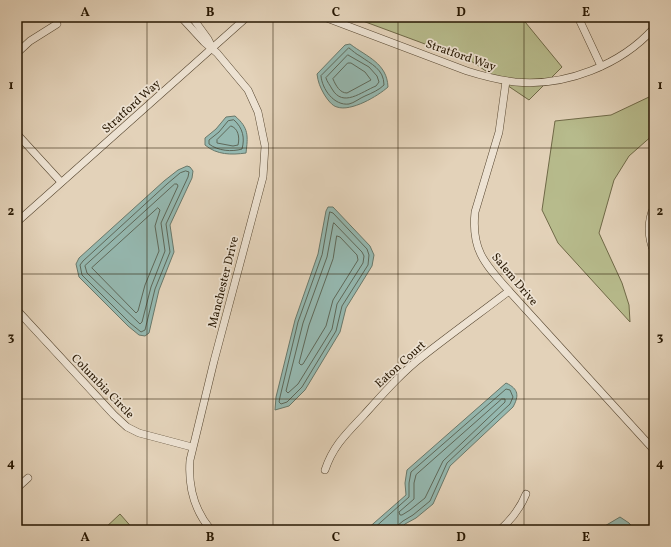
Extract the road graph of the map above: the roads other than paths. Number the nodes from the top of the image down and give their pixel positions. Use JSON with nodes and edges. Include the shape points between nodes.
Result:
{"nodes":[{"id":1,"x":181,"y":17,"type":"edge"},
{"id":2,"x":192,"y":17,"type":"edge"},
{"id":3,"x":247,"y":17,"type":"edge"},
{"id":4,"x":324,"y":17,"type":"edge"},
{"id":5,"x":578,"y":17,"type":"edge"},
{"id":6,"x":57,"y":24,"type":"dead end"},
{"id":7,"x":654,"y":28,"type":"edge"},
{"id":8,"x":212,"y":48,"type":"junction"},
{"id":9,"x":17,"y":53,"type":"edge"},
{"id":10,"x":600,"y":66,"type":"junction"},
{"id":11,"x":506,"y":80,"type":"junction"},
{"id":12,"x":17,"y":134,"type":"edge"},
{"id":13,"x":61,"y":182,"type":"junction"},
{"id":14,"x":654,"y":207,"type":"edge"},
{"id":15,"x":17,"y":222,"type":"edge"},
{"id":16,"x":654,"y":252,"type":"edge"},
{"id":17,"x":508,"y":292,"type":"junction"},
{"id":18,"x":17,"y":310,"type":"edge"},
{"id":19,"x":192,"y":447,"type":"junction"},
{"id":20,"x":654,"y":450,"type":"edge"},
{"id":21,"x":324,"y":470,"type":"dead end"},
{"id":22,"x":28,"y":478,"type":"dead end"},
{"id":23,"x":17,"y":488,"type":"edge"},
{"id":24,"x":526,"y":494,"type":"dead end"},
{"id":25,"x":211,"y":530,"type":"edge"},
{"id":26,"x":500,"y":530,"type":"edge"}],
"edges":[{"from":1,"to":8,"type":"street","name":"Manchester Drive"},
{"from":2,"to":8,"type":"street","name":"Manchester Drive"},
{"from":3,"to":8,"type":"street","name":"Stratford Way"},
{"from":4,"to":11,"type":"street","name":"Stratford Way","via":[[467,71]]},
{"from":5,"to":10,"type":"street"},
{"from":6,"to":9,"type":"street","via":[[30,41]]},
{"from":7,"to":10,"type":"street","name":"Stratford Way","via":[[622,55]]},
{"from":8,"to":13,"type":"street","name":"Stratford Way"},
{"from":8,"to":19,"type":"street","name":"Manchester Drive","via":[[241,81],[253,100],[262,123],[265,158],[263,177]]},
{"from":10,"to":11,"type":"street","name":"Stratford Way","via":[[585,73],[549,81]]},
{"from":11,"to":17,"type":"street","name":"Salem Drive","via":[[499,132],[475,212],[474,224],[475,237],[486,266]]},
{"from":12,"to":13,"type":"street"},
{"from":13,"to":15,"type":"street","name":"Stratford Way"},
{"from":14,"to":16,"type":"street","via":[[649,228]]},
{"from":17,"to":20,"type":"street","name":"Salem Drive"},
{"from":17,"to":21,"type":"street","name":"Eaton Court","via":[[423,356],[386,390],[338,443]]},
{"from":18,"to":19,"type":"street","name":"Columbia Circle","via":[[127,427],[139,433]]},
{"from":19,"to":25,"type":"street","name":"Manchester Drive","via":[[190,488],[196,507]]},
{"from":22,"to":23,"type":"street"},
{"from":24,"to":26,"type":"street","via":[[516,514]]}]}
